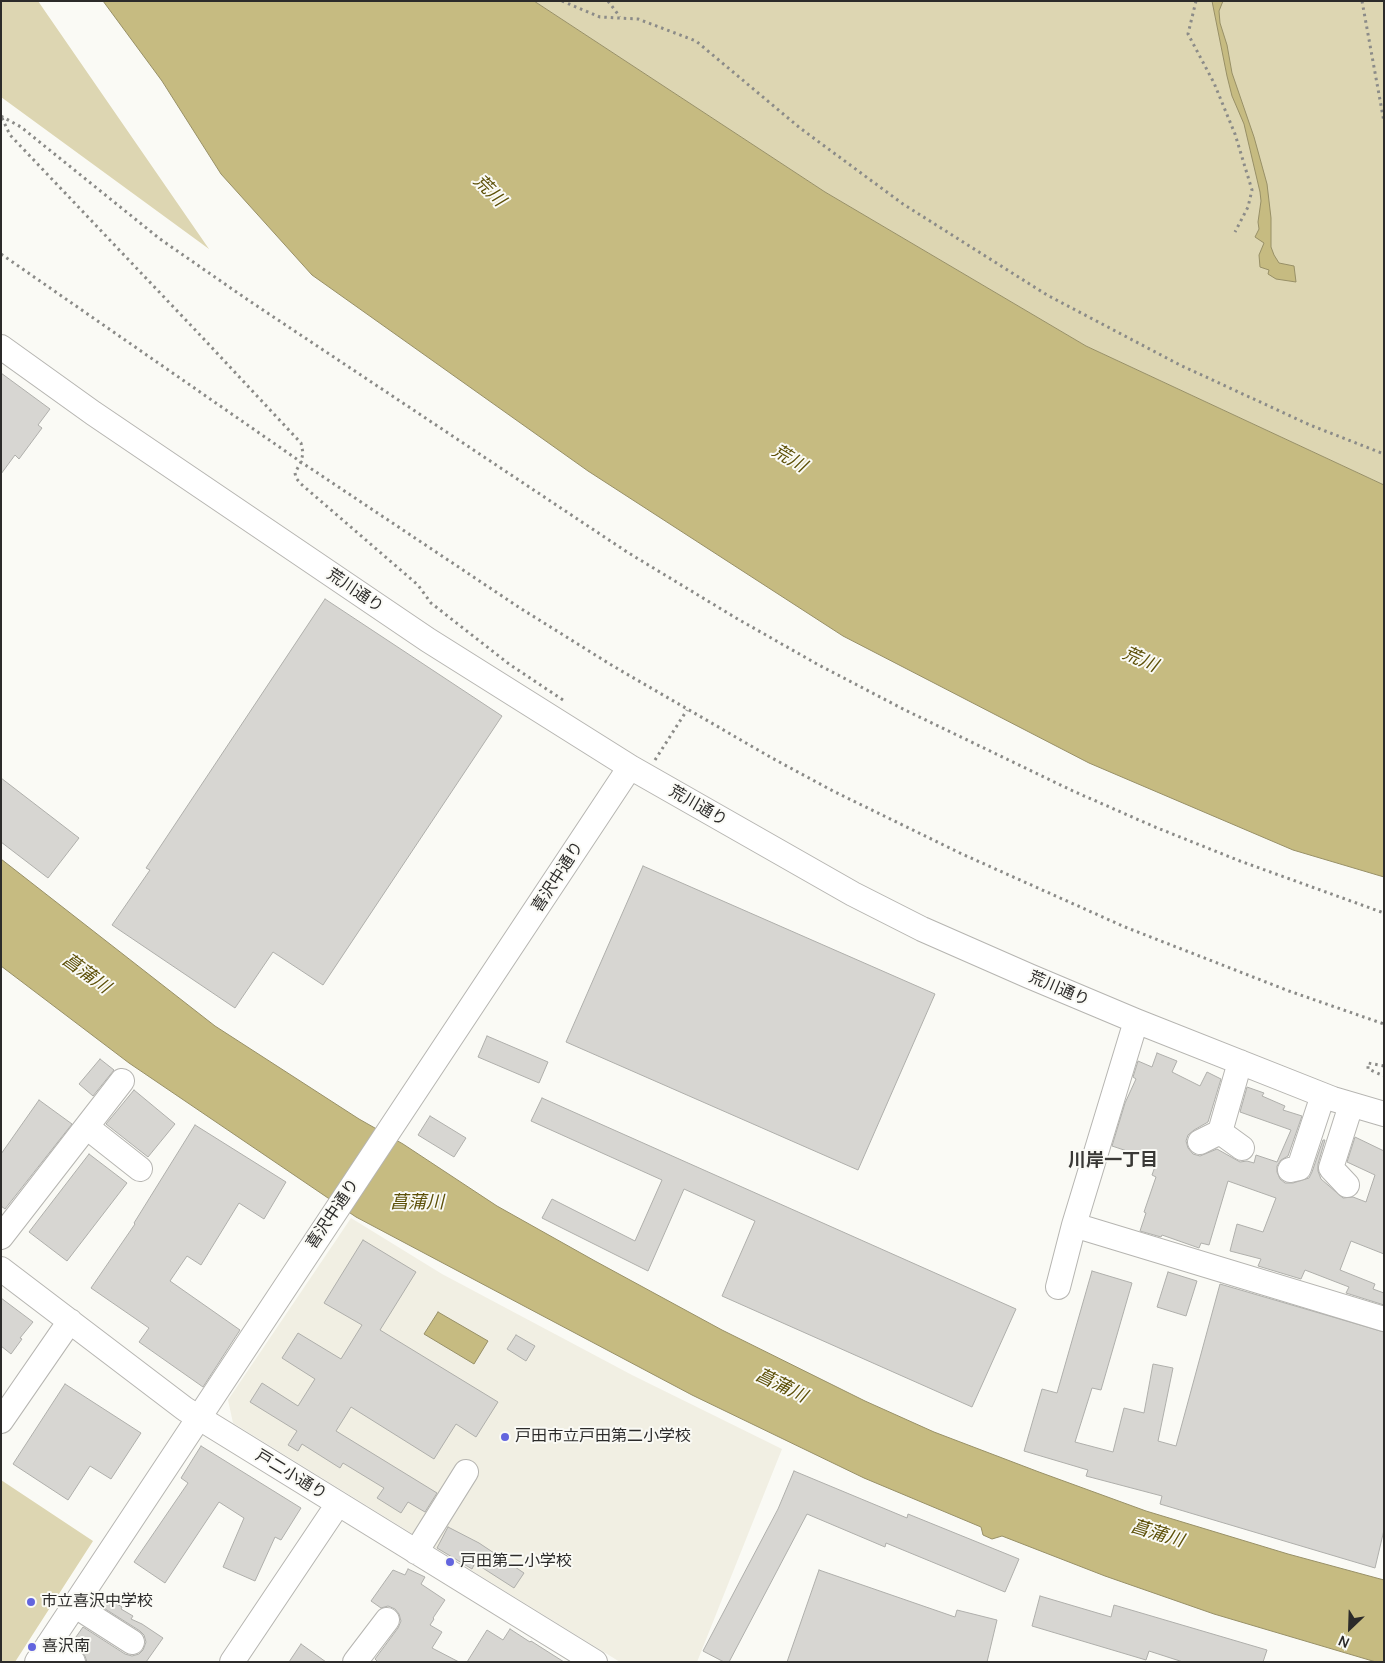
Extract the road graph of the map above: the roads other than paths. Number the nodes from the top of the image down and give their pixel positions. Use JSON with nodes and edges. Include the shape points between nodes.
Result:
{"nodes":[{"id":1,"x":1,"y":347,"type":"edge"},
{"id":2,"x":638,"y":771,"type":"junction"},
{"id":3,"x":1136,"y":1021,"type":"junction"},
{"id":4,"x":1240,"y":1062,"type":"junction"},
{"id":5,"x":122,"y":1081,"type":"dead end"},
{"id":6,"x":1324,"y":1095,"type":"junction"},
{"id":7,"x":1351,"y":1105,"type":"junction"},
{"id":8,"x":1384,"y":1114,"type":"edge"},
{"id":9,"x":88,"y":1128,"type":"junction"},
{"id":10,"x":1242,"y":1148,"type":"dead end"},
{"id":11,"x":140,"y":1169,"type":"dead end"},
{"id":12,"x":1290,"y":1170,"type":"dead end"},
{"id":13,"x":1347,"y":1185,"type":"dead end"},
{"id":14,"x":1074,"y":1225,"type":"junction"},
{"id":15,"x":1,"y":1238,"type":"edge"},
{"id":16,"x":1,"y":1269,"type":"edge"},
{"id":17,"x":1058,"y":1287,"type":"dead end"},
{"id":18,"x":1384,"y":1319,"type":"edge"},
{"id":19,"x":70,"y":1321,"type":"junction"},
{"id":20,"x":199,"y":1418,"type":"junction"},
{"id":21,"x":1,"y":1422,"type":"edge"},
{"id":22,"x":466,"y":1472,"type":"dead end"},
{"id":23,"x":338,"y":1504,"type":"junction"},
{"id":24,"x":416,"y":1552,"type":"junction"},
{"id":25,"x":74,"y":1605,"type":"junction"},
{"id":26,"x":387,"y":1620,"type":"dead end"},
{"id":27,"x":132,"y":1642,"type":"dead end"},
{"id":28,"x":42,"y":1653,"type":"edge"},
{"id":29,"x":592,"y":1661,"type":"edge"},
{"id":30,"x":73,"y":1662,"type":"edge"},
{"id":31,"x":232,"y":1662,"type":"edge"},
{"id":32,"x":355,"y":1662,"type":"edge"}],
"edges":[{"from":1,"to":2,"type":"street","name":"荒川通り","via":[[428,640]]},
{"from":2,"to":3,"type":"street","name":"荒川通り","via":[[870,903]]},
{"from":2,"to":20,"type":"street","name":"喜沢中通り","via":[[391,1128]]},
{"from":3,"to":4,"type":"street","name":"荒川通り"},
{"from":3,"to":14,"type":"street"},
{"from":4,"to":6,"type":"street","name":"荒川通り"},
{"from":4,"to":10,"type":"street","via":[[1210,1137]]},
{"from":5,"to":9,"type":"street"},
{"from":6,"to":7,"type":"street","name":"荒川通り"},
{"from":6,"to":12,"type":"street","via":[[1299,1168]]},
{"from":7,"to":8,"type":"street","name":"荒川通り"},
{"from":7,"to":13,"type":"street","via":[[1332,1168]]},
{"from":9,"to":11,"type":"street"},
{"from":9,"to":15,"type":"street"},
{"from":14,"to":17,"type":"street"},
{"from":14,"to":18,"type":"street"},
{"from":16,"to":19,"type":"street","name":"戸二小通り"},
{"from":19,"to":20,"type":"street","name":"戸二小通り"},
{"from":19,"to":21,"type":"street"},
{"from":20,"to":23,"type":"street","name":"戸二小通り"},
{"from":20,"to":25,"type":"street","name":"喜沢中通り"},
{"from":22,"to":24,"type":"street"},
{"from":23,"to":24,"type":"street","name":"戸二小通り"},
{"from":23,"to":31,"type":"street"},
{"from":24,"to":29,"type":"street","name":"戸二小通り"},
{"from":25,"to":27,"type":"street"},
{"from":25,"to":28,"type":"street","name":"喜沢中通り"},
{"from":26,"to":32,"type":"street"},
{"from":28,"to":30,"type":"street"}]}
